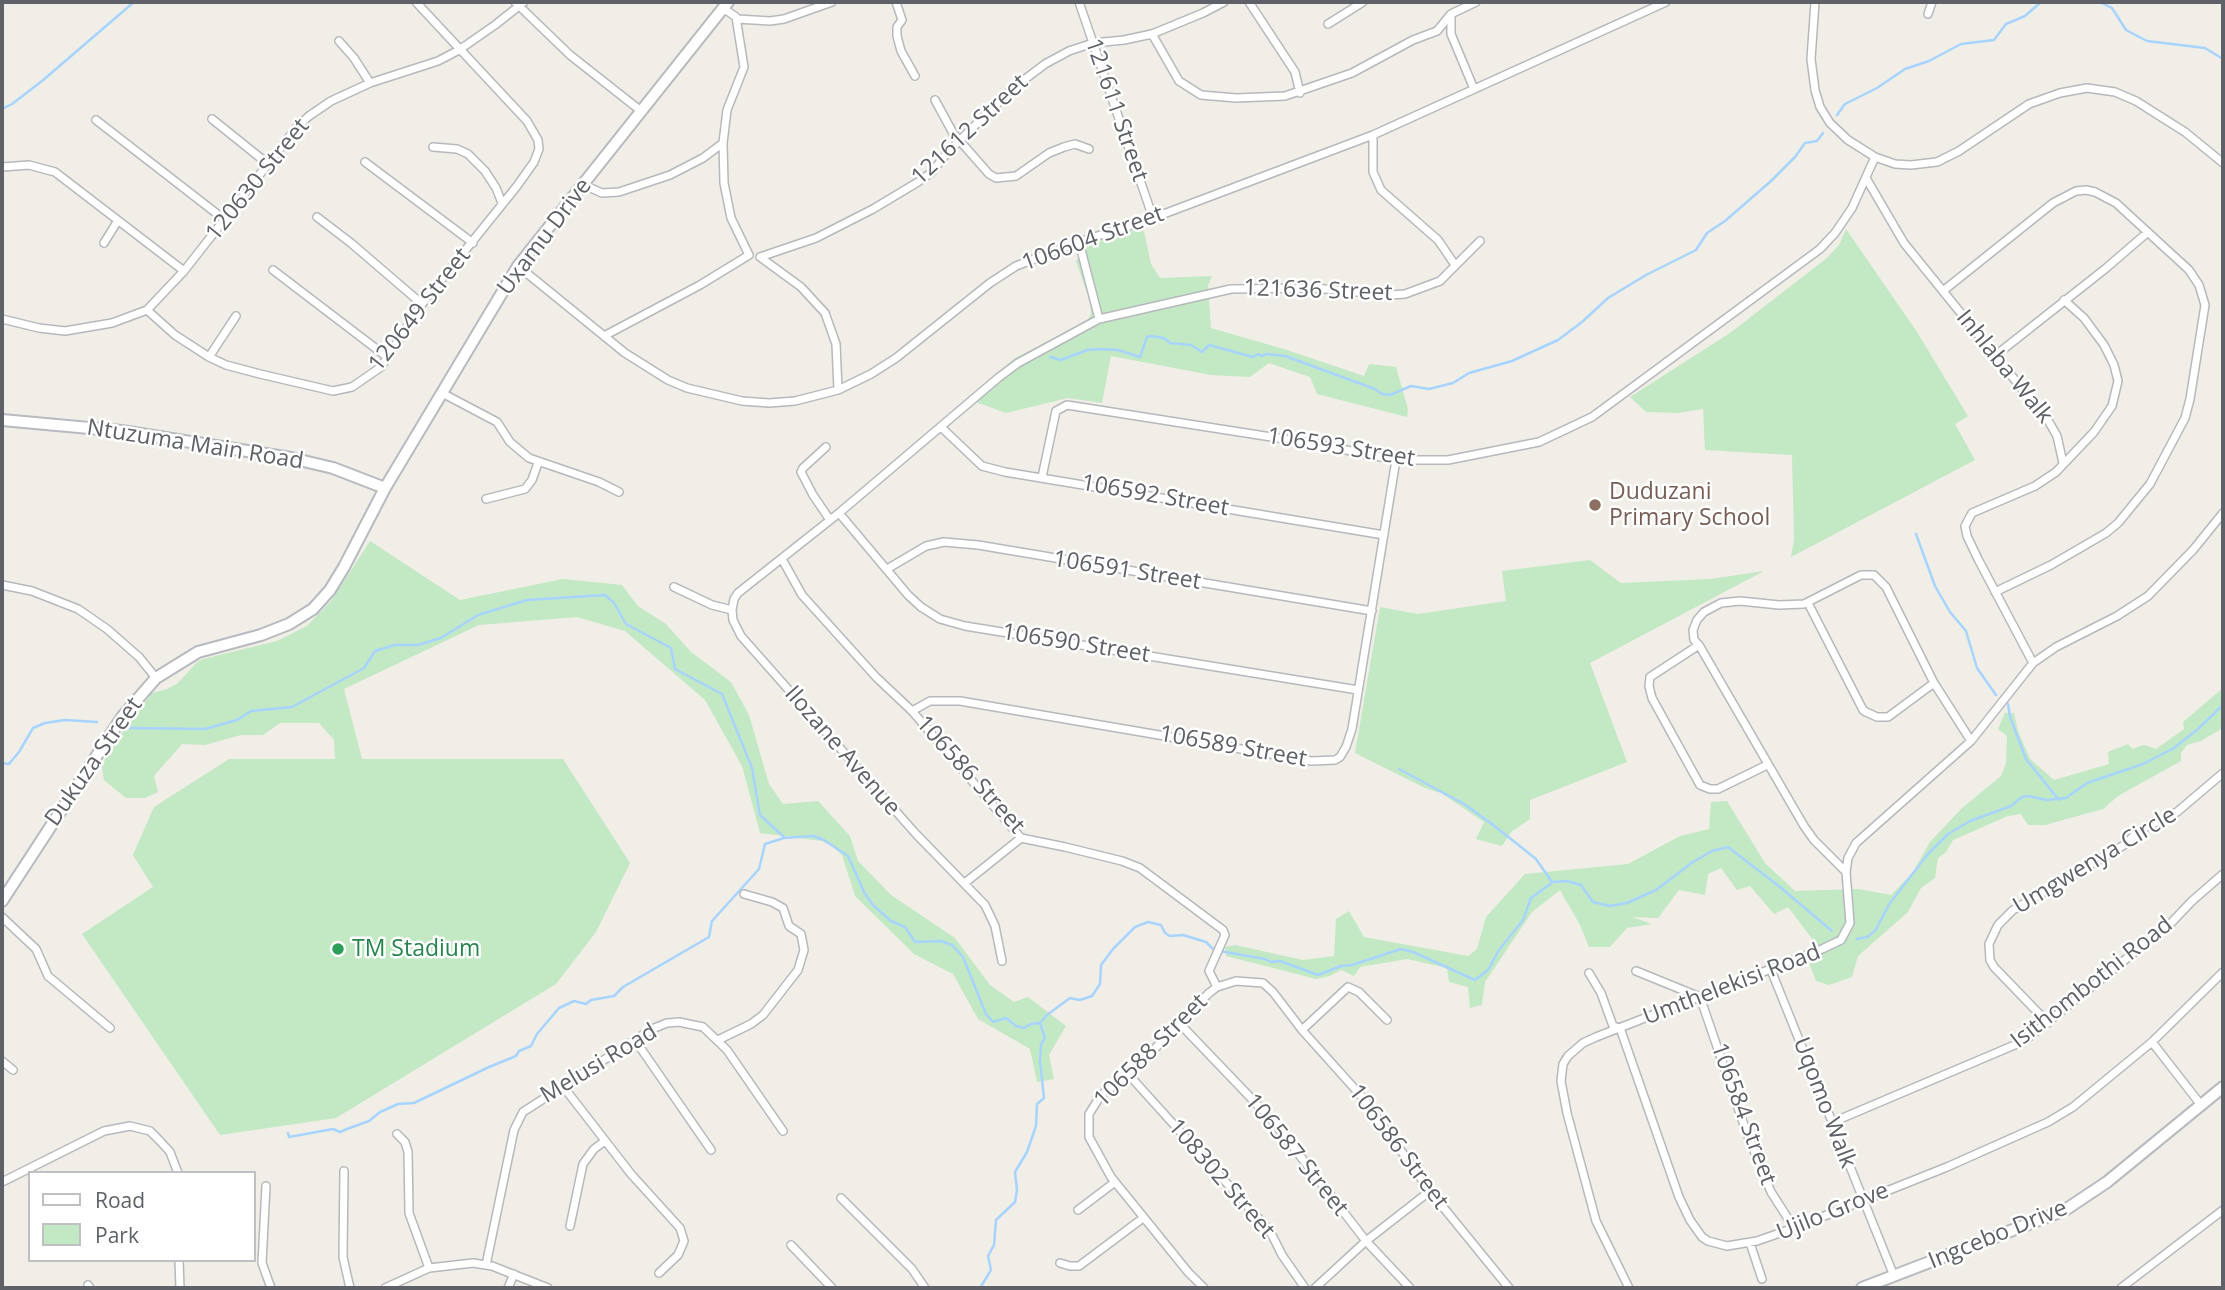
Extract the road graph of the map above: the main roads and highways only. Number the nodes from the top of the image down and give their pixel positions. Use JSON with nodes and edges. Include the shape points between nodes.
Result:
{"nodes":[{"id":1,"x":725,"y":5,"type":"edge"},
{"id":2,"x":2,"y":420,"type":"edge"},
{"id":3,"x":384,"y":488,"type":"junction"},
{"id":4,"x":2,"y":899,"type":"edge"},
{"id":5,"x":2223,"y":1087,"type":"edge"},
{"id":6,"x":1862,"y":1288,"type":"edge"}],
"edges":[{"from":1,"to":3,"type":"main road","name":"Uxamu Drive","via":[[518,266]]},
{"from":2,"to":3,"type":"main road","name":"Ntuzuma Main Road","via":[[292,457]]},
{"from":3,"to":4,"type":"main road","name":"Dukuza Street","via":[[344,567],[313,609],[261,635],[198,652],[156,678],[122,717]]},
{"from":5,"to":6,"type":"main road","name":"Ingcebo Drive","via":[[2107,1182],[2065,1210]]}]}
